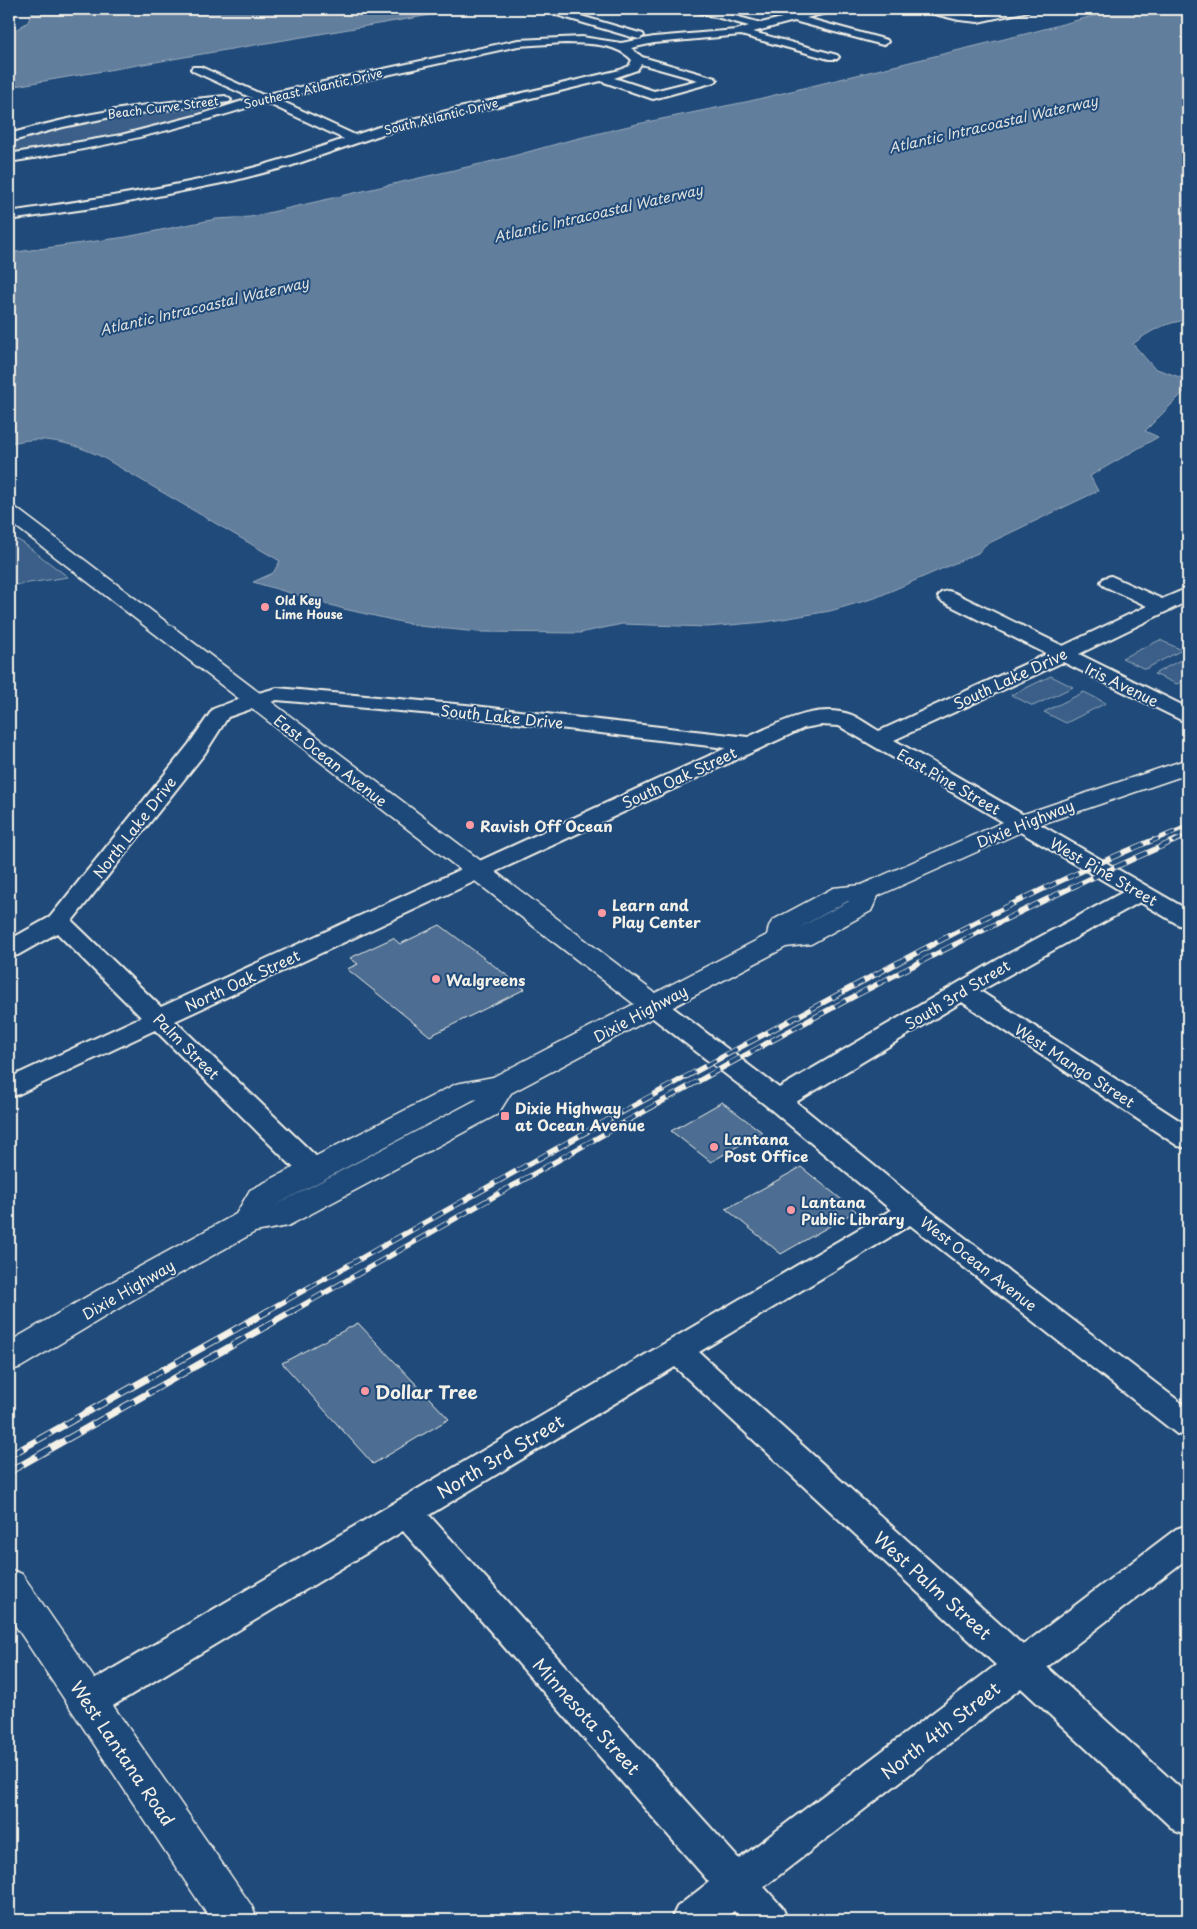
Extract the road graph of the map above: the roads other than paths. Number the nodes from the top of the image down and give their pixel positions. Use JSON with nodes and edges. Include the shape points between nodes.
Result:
{"nodes":[{"id":1,"x":547,"y":9,"type":"edge"},
{"id":2,"x":698,"y":9,"type":"edge"},
{"id":3,"x":760,"y":9,"type":"edge"},
{"id":4,"x":830,"y":9,"type":"edge"},
{"id":5,"x":926,"y":9,"type":"edge"},
{"id":6,"x":1025,"y":9,"type":"edge"},
{"id":7,"x":794,"y":18,"type":"junction"},
{"id":8,"x":762,"y":26,"type":"junction"},
{"id":9,"x":742,"y":32,"type":"junction"},
{"id":10,"x":654,"y":40,"type":"junction"},
{"id":11,"x":883,"y":42,"type":"dead end"},
{"id":12,"x":620,"y":47,"type":"junction"},
{"id":13,"x":834,"y":57,"type":"dead end"},
{"id":14,"x":638,"y":60,"type":"junction"},
{"id":15,"x":197,"y":70,"type":"dead end"},
{"id":16,"x":604,"y":78,"type":"junction"},
{"id":17,"x":261,"y":99,"type":"junction"},
{"id":18,"x":9,"y":138,"type":"edge"},
{"id":19,"x":354,"y":139,"type":"junction"},
{"id":20,"x":9,"y":158,"type":"edge"},
{"id":21,"x":9,"y":216,"type":"edge"},
{"id":22,"x":9,"y":512,"type":"edge"},
{"id":23,"x":1111,"y":582,"type":"dead end"},
{"id":24,"x":1188,"y":594,"type":"edge"},
{"id":25,"x":948,"y":597,"type":"dead end"},
{"id":26,"x":1162,"y":606,"type":"junction"},
{"id":27,"x":1063,"y":654,"type":"junction"},
{"id":28,"x":254,"y":700,"type":"junction"},
{"id":29,"x":1188,"y":716,"type":"edge"},
{"id":30,"x":878,"y":739,"type":"junction"},
{"id":31,"x":751,"y":744,"type":"junction"},
{"id":32,"x":1188,"y":766,"type":"edge"},
{"id":33,"x":1021,"y":823,"type":"junction"},
{"id":34,"x":476,"y":872,"type":"junction"},
{"id":35,"x":1140,"y":892,"type":"junction"},
{"id":36,"x":1186,"y":916,"type":"edge"},
{"id":37,"x":59,"y":922,"type":"junction"},
{"id":38,"x":9,"y":950,"type":"edge"},
{"id":39,"x":962,"y":991,"type":"junction"},
{"id":40,"x":654,"y":1006,"type":"junction"},
{"id":41,"x":160,"y":1018,"type":"junction"},
{"id":42,"x":500,"y":1086,"type":"junction"},
{"id":43,"x":9,"y":1088,"type":"edge"},
{"id":44,"x":778,"y":1102,"type":"junction"},
{"id":45,"x":1188,"y":1139,"type":"edge"},
{"id":46,"x":314,"y":1171,"type":"junction"},
{"id":47,"x":911,"y":1211,"type":"junction"},
{"id":48,"x":248,"y":1222,"type":"junction"},
{"id":49,"x":677,"y":1350,"type":"junction"},
{"id":50,"x":9,"y":1358,"type":"edge"},
{"id":51,"x":1188,"y":1425,"type":"edge"},
{"id":52,"x":406,"y":1512,"type":"junction"},
{"id":53,"x":1188,"y":1539,"type":"edge"},
{"id":54,"x":9,"y":1585,"type":"edge"},
{"id":55,"x":1022,"y":1666,"type":"junction"},
{"id":56,"x":88,"y":1702,"type":"junction"},
{"id":57,"x":1188,"y":1818,"type":"edge"},
{"id":58,"x":737,"y":1885,"type":"junction"},
{"id":59,"x":236,"y":1920,"type":"edge"},
{"id":60,"x":691,"y":1920,"type":"edge"},
{"id":61,"x":768,"y":1920,"type":"edge"}],
"edges":[{"from":1,"to":10,"type":"street"},
{"from":2,"to":8,"type":"street"},
{"from":3,"to":7,"type":"street"},
{"from":4,"to":7,"type":"street"},
{"from":5,"to":6,"type":"street","via":[[978,19]]},
{"from":7,"to":8,"type":"street"},
{"from":7,"to":11,"type":"street"},
{"from":8,"to":9,"type":"street"},
{"from":9,"to":10,"type":"street"},
{"from":9,"to":13,"type":"street"},
{"from":10,"to":12,"type":"street"},
{"from":12,"to":14,"type":"street"},
{"from":12,"to":17,"type":"street","name":"Southeast Atlantic Drive","via":[[570,40],[518,44]]},
{"from":14,"to":16,"type":"street","name":"South Atlantic Drive","via":[[633,68]]},
{"from":14,"to":16,"type":"street","via":[[711,80],[654,95]]},
{"from":15,"to":17,"type":"street"},
{"from":16,"to":19,"type":"street","name":"South Atlantic Drive","via":[[499,101]]},
{"from":17,"to":18,"type":"street","name":"Beach Curve Street","via":[[118,111]]},
{"from":17,"to":19,"type":"street","via":[[272,101]]},
{"from":17,"to":20,"type":"street","name":"Southeast Atlantic Drive","via":[[121,139]]},
{"from":19,"to":21,"type":"street","name":"South Atlantic Drive","via":[[260,170],[203,184]]},
{"from":22,"to":28,"type":"main road","name":"East Ocean Avenue"},
{"from":23,"to":26,"type":"street"},
{"from":24,"to":26,"type":"street","name":"South Lake Drive"},
{"from":25,"to":27,"type":"street","name":"Iris Avenue"},
{"from":26,"to":27,"type":"street","name":"South Lake Drive"},
{"from":27,"to":29,"type":"street","name":"Iris Avenue"},
{"from":27,"to":30,"type":"street","name":"South Lake Drive"},
{"from":28,"to":31,"type":"street","name":"South Lake Drive","via":[[277,694],[466,711]]},
{"from":28,"to":34,"type":"main road","name":"East Ocean Avenue"},
{"from":28,"to":37,"type":"street","name":"North Lake Drive","via":[[220,713],[197,748]]},
{"from":30,"to":31,"type":"street","name":"South Oak Street","via":[[845,720],[831,717],[810,719]]},
{"from":30,"to":33,"type":"street","name":"East Pine Street"},
{"from":31,"to":34,"type":"street","name":"South Oak Street"},
{"from":32,"to":33,"type":"main road","name":"Dixie Highway"},
{"from":33,"to":35,"type":"street","name":"West Pine Street"},
{"from":33,"to":40,"type":"main road","name":"Dixie Highway","via":[[866,892],[862,905],[801,938],[780,939]]},
{"from":34,"to":40,"type":"main road","name":"East Ocean Avenue"},
{"from":34,"to":41,"type":"street","name":"North Oak Street"},
{"from":35,"to":36,"type":"street","name":"West Pine Street"},
{"from":35,"to":39,"type":"street","name":"South 3rd Street"},
{"from":37,"to":38,"type":"street","name":"North Lake Drive"},
{"from":37,"to":41,"type":"street","name":"Palm Street"},
{"from":39,"to":44,"type":"street","name":"South 3rd Street"},
{"from":39,"to":45,"type":"street","name":"West Mango Street"},
{"from":40,"to":42,"type":"main road","name":"Dixie Highway"},
{"from":40,"to":44,"type":"street","name":"West Ocean Avenue"},
{"from":41,"to":43,"type":"street","name":"North Oak Street"},
{"from":41,"to":46,"type":"street","name":"Palm Street"},
{"from":42,"to":46,"type":"main road","name":"Dixie Highway","via":[[466,1091]]},
{"from":42,"to":48,"type":"main road","name":"Dixie Highway","via":[[487,1107],[277,1218]]},
{"from":44,"to":47,"type":"street","name":"West Ocean Avenue"},
{"from":46,"to":48,"type":"main road","name":"Dixie Highway","via":[[261,1198]]},
{"from":47,"to":49,"type":"street","name":"North 3rd Street"},
{"from":47,"to":51,"type":"street","name":"West Ocean Avenue"},
{"from":48,"to":50,"type":"main road","name":"Dixie Highway"},
{"from":49,"to":52,"type":"street","name":"North 3rd Street"},
{"from":49,"to":55,"type":"street","name":"West Palm Street"},
{"from":52,"to":56,"type":"street","name":"North 3rd Street"},
{"from":52,"to":58,"type":"street","name":"Minnesota Street"},
{"from":53,"to":55,"type":"street","name":"North 4th Street"},
{"from":54,"to":56,"type":"main road","name":"West Lantana Road"},
{"from":55,"to":57,"type":"street","name":"West Palm Street"},
{"from":55,"to":58,"type":"street","name":"North 4th Street"},
{"from":56,"to":59,"type":"main road","name":"West Lantana Road"},
{"from":58,"to":60,"type":"street","name":"North 4th Street"},
{"from":58,"to":61,"type":"street","name":"Minnesota Street"}]}
